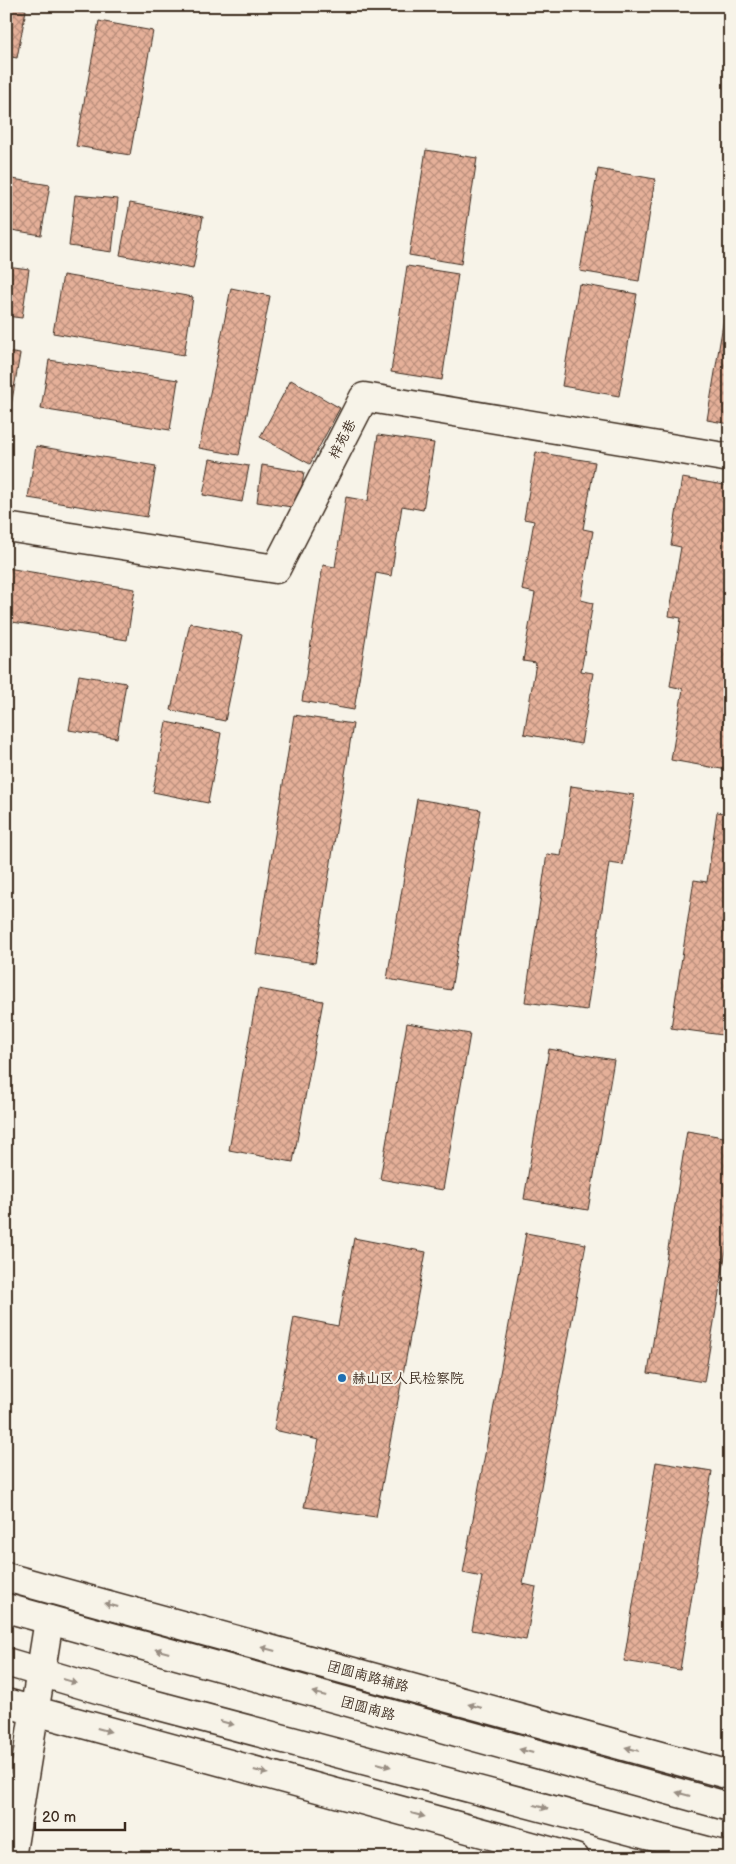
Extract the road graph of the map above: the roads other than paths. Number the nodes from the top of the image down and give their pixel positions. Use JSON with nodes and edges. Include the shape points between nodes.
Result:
{"nodes":[{"id":1,"x":730,"y":458,"type":"edge"},
{"id":2,"x":6,"y":527,"type":"edge"},
{"id":3,"x":6,"y":1576,"type":"edge"},
{"id":4,"x":6,"y":1608,"type":"edge"},
{"id":5,"x":49,"y":1620,"type":"junction"},
{"id":6,"x":6,"y":1662,"type":"edge"},
{"id":7,"x":40,"y":1672,"type":"junction"},
{"id":8,"x":6,"y":1703,"type":"edge"},
{"id":9,"x":34,"y":1711,"type":"junction"},
{"id":10,"x":730,"y":1775,"type":"edge"},
{"id":11,"x":730,"y":1807,"type":"edge"},
{"id":12,"x":730,"y":1857,"type":"edge"},
{"id":13,"x":12,"y":1858,"type":"edge"},
{"id":14,"x":575,"y":1858,"type":"edge"}],
"edges":[{"from":1,"to":2,"type":"street","name":"梓苑巷","via":[[364,397],[276,569]]},
{"from":10,"to":3,"type":"street","name":"团圆南路辅路","one_way":true},
{"from":4,"to":5,"type":"street","name":"团圆南路"},
{"from":5,"to":7,"type":"street"},
{"from":11,"to":5,"type":"street","name":"团圆南路","one_way":true},
{"from":6,"to":7,"type":"street"},
{"from":7,"to":9,"type":"street"},
{"from":7,"to":12,"type":"street","one_way":true},
{"from":8,"to":9,"type":"street"},
{"from":9,"to":13,"type":"street"},
{"from":9,"to":14,"type":"street","one_way":true}]}
